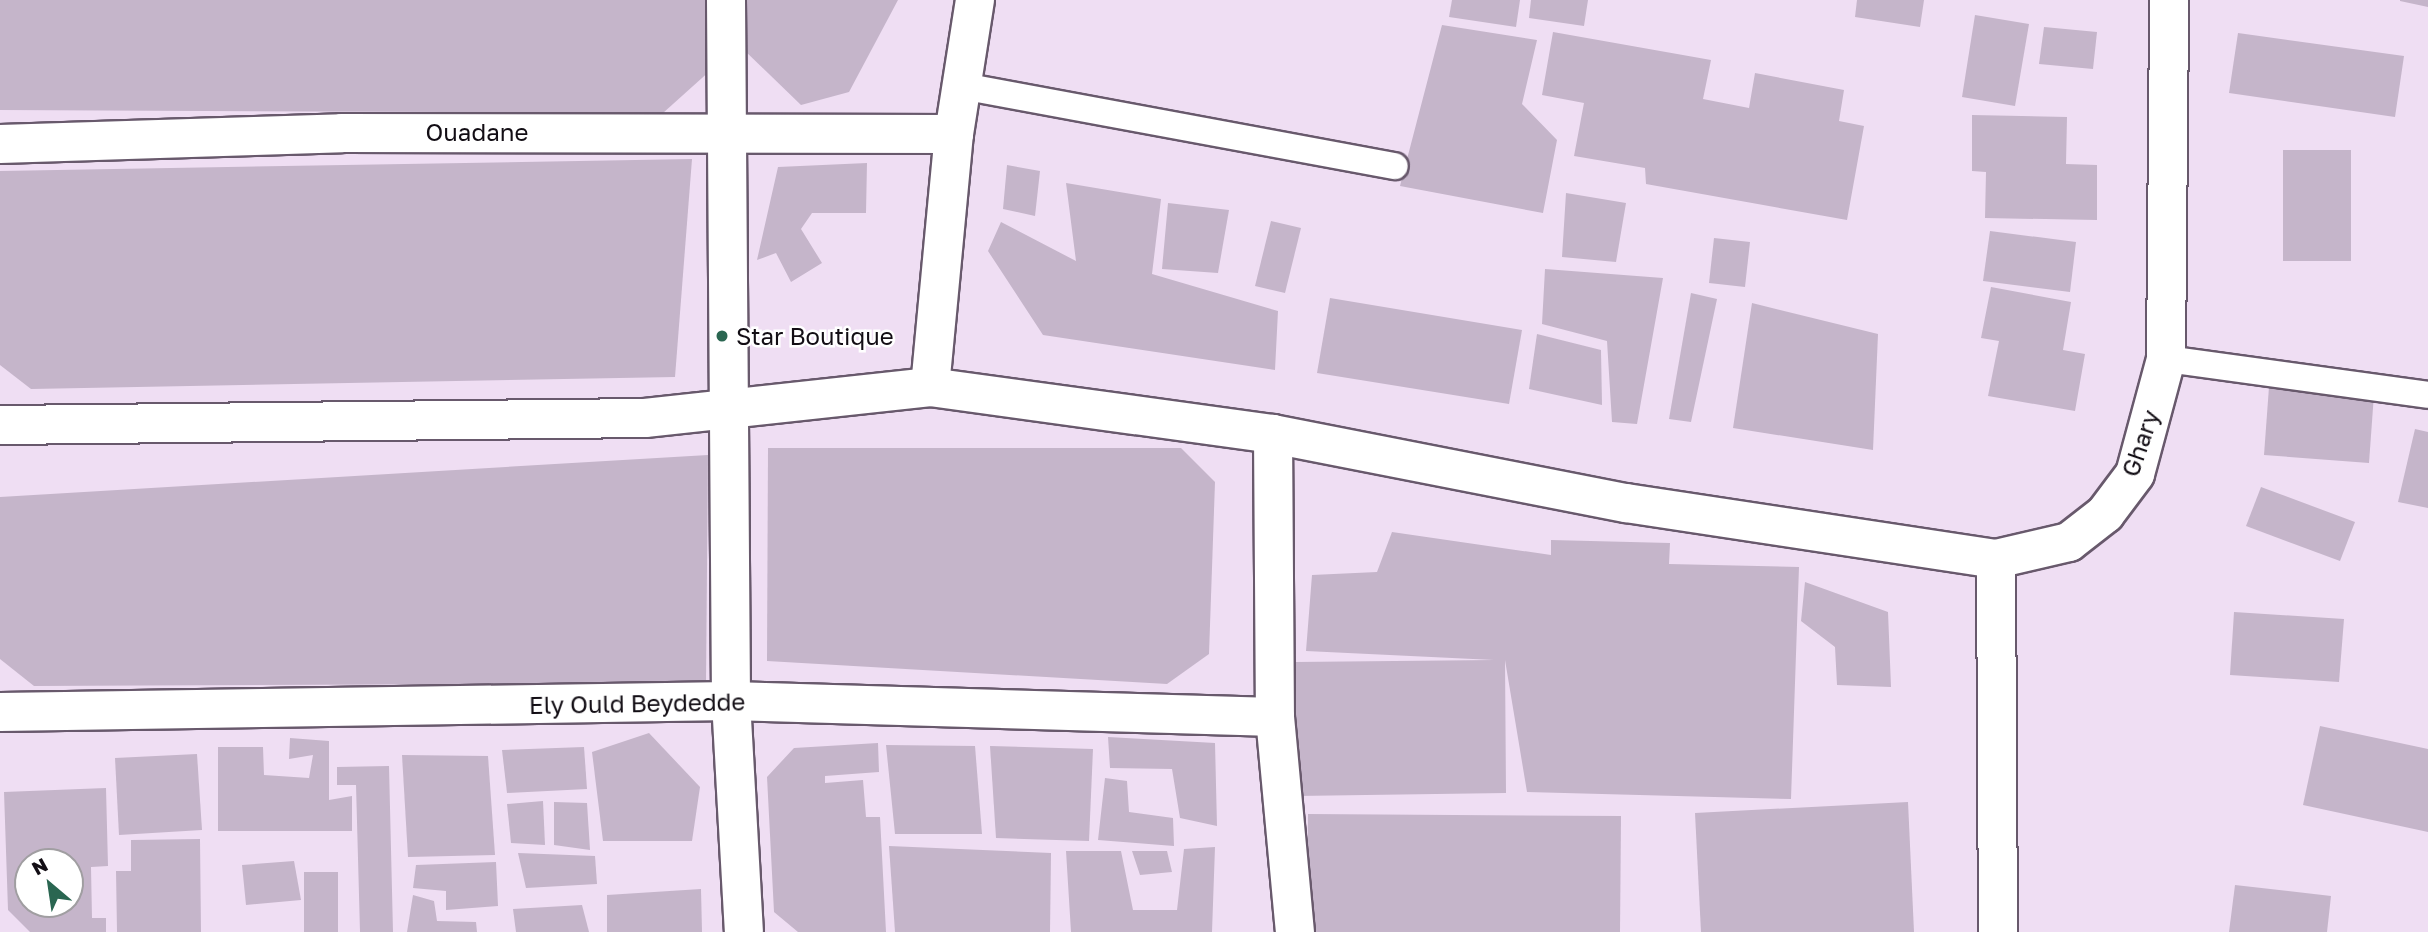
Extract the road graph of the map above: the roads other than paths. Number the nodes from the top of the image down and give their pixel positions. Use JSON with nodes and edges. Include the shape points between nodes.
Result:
{"nodes":[{"id":1,"x":726,"y":0,"type":"edge"},
{"id":2,"x":975,"y":0,"type":"edge"},
{"id":3,"x":2169,"y":0,"type":"edge"},
{"id":4,"x":962,"y":86,"type":"junction"},
{"id":5,"x":727,"y":131,"type":"junction"},
{"id":6,"x":954,"y":134,"type":"junction"},
{"id":7,"x":0,"y":144,"type":"edge"},
{"id":8,"x":1395,"y":166,"type":"dead end"},
{"id":9,"x":2166,"y":359,"type":"junction"},
{"id":10,"x":930,"y":387,"type":"junction"},
{"id":11,"x":2428,"y":396,"type":"edge"},
{"id":12,"x":729,"y":413,"type":"junction"},
{"id":13,"x":0,"y":425,"type":"edge"},
{"id":14,"x":1273,"y":434,"type":"junction"},
{"id":15,"x":1996,"y":559,"type":"junction"},
{"id":16,"x":731,"y":701,"type":"junction"},
{"id":17,"x":0,"y":712,"type":"edge"},
{"id":18,"x":1275,"y":717,"type":"junction"},
{"id":19,"x":744,"y":932,"type":"edge"},
{"id":20,"x":1295,"y":932,"type":"edge"},
{"id":21,"x":1998,"y":932,"type":"edge"}],
"edges":[{"from":1,"to":5,"type":"street"},
{"from":2,"to":4,"type":"street"},
{"from":3,"to":9,"type":"street","name":"Ghary"},
{"from":4,"to":6,"type":"street"},
{"from":4,"to":8,"type":"lane"},
{"from":5,"to":6,"type":"street","name":"Ouadane"},
{"from":5,"to":7,"type":"street","name":"Ouadane","via":[[342,133]]},
{"from":5,"to":12,"type":"street"},
{"from":6,"to":10,"type":"street"},
{"from":9,"to":11,"type":"lane"},
{"from":9,"to":15,"type":"street","name":"Ghary","via":[[2135,474],[2105,514],[2069,542]]},
{"from":10,"to":12,"type":"street"},
{"from":10,"to":14,"type":"street"},
{"from":12,"to":13,"type":"street"},
{"from":12,"to":16,"type":"street"},
{"from":14,"to":15,"type":"street","via":[[1626,503]]},
{"from":14,"to":18,"type":"street"},
{"from":15,"to":21,"type":"street"},
{"from":16,"to":17,"type":"street","name":"Ely Ould Beydedde"},
{"from":16,"to":18,"type":"street","name":"Ely Ould Beydedde"},
{"from":16,"to":19,"type":"street"},
{"from":18,"to":20,"type":"street"}]}
